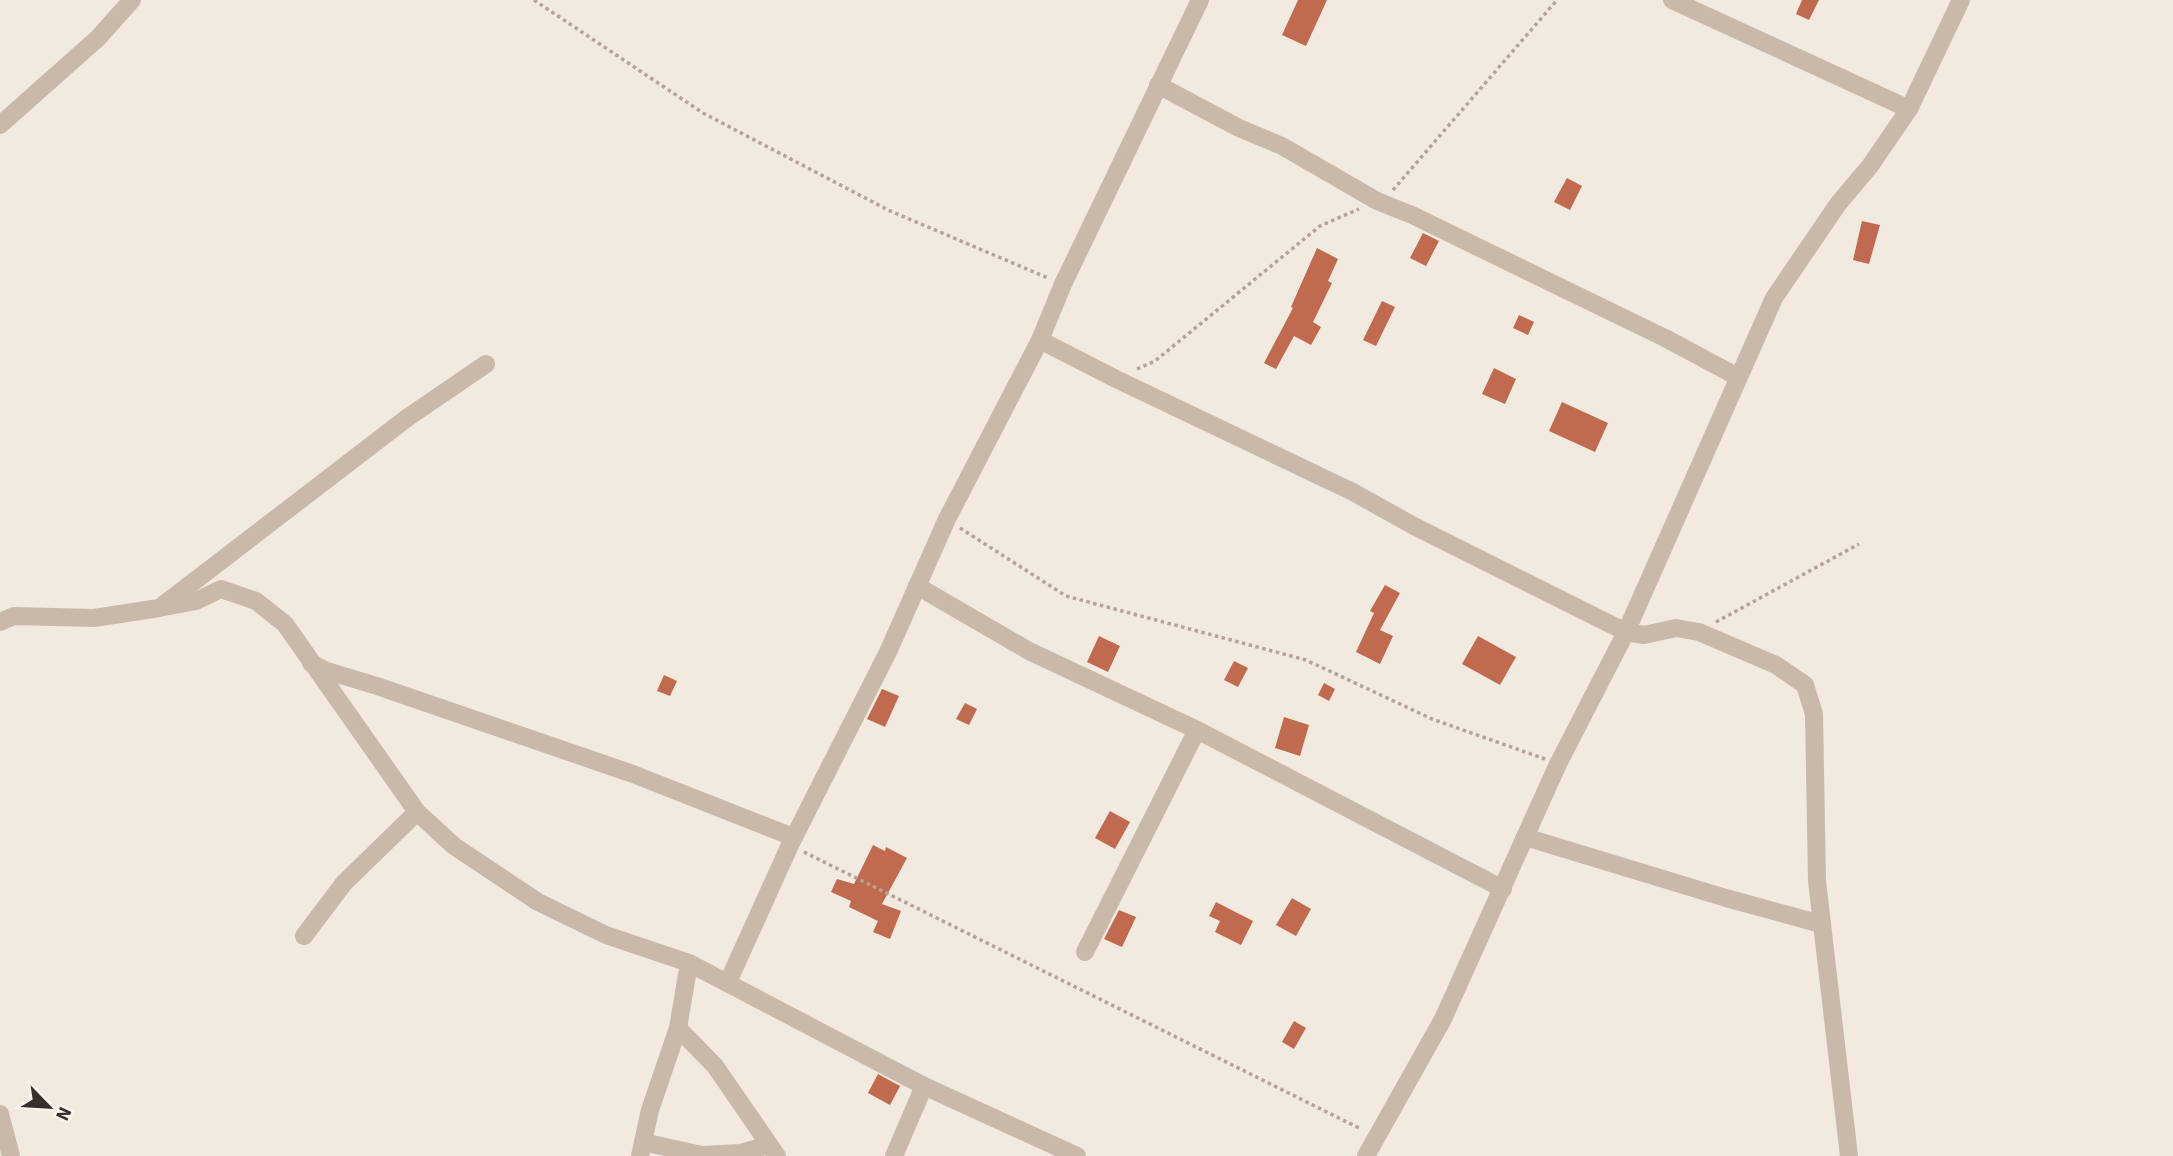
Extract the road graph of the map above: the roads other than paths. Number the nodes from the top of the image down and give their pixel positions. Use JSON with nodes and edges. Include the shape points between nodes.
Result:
{"nodes":[{"id":1,"x":132,"y":0,"type":"edge"},
{"id":2,"x":1200,"y":0,"type":"edge"},
{"id":3,"x":1672,"y":0,"type":"edge"},
{"id":4,"x":1961,"y":0,"type":"edge"},
{"id":5,"x":1158,"y":85,"type":"junction"},
{"id":6,"x":1909,"y":109,"type":"junction"},
{"id":7,"x":0,"y":125,"type":"edge"},
{"id":8,"x":1040,"y":340,"type":"junction"},
{"id":9,"x":486,"y":365,"type":"dead end"},
{"id":10,"x":1738,"y":377,"type":"junction"},
{"id":11,"x":918,"y":586,"type":"junction"},
{"id":12,"x":159,"y":608,"type":"junction"},
{"id":13,"x":0,"y":622,"type":"edge"},
{"id":14,"x":1626,"y":632,"type":"junction"},
{"id":15,"x":311,"y":663,"type":"junction"},
{"id":16,"x":1197,"y":730,"type":"junction"},
{"id":17,"x":418,"y":812,"type":"junction"},
{"id":18,"x":1525,"y":837,"type":"junction"},
{"id":19,"x":791,"y":841,"type":"junction"},
{"id":20,"x":1503,"y":889,"type":"junction"},
{"id":21,"x":1821,"y":924,"type":"junction"},
{"id":22,"x":304,"y":936,"type":"dead end"},
{"id":23,"x":1085,"y":952,"type":"dead end"},
{"id":24,"x":689,"y":963,"type":"junction"},
{"id":25,"x":728,"y":982,"type":"junction"},
{"id":26,"x":678,"y":1028,"type":"junction"},
{"id":27,"x":925,"y":1086,"type":"junction"},
{"id":28,"x":0,"y":1114,"type":"edge"},
{"id":29,"x":641,"y":1149,"type":"edge"},
{"id":30,"x":772,"y":1151,"type":"edge"},
{"id":31,"x":740,"y":1155,"type":"edge"},
{"id":32,"x":11,"y":1156,"type":"edge"},
{"id":33,"x":894,"y":1156,"type":"edge"},
{"id":34,"x":1077,"y":1156,"type":"edge"},
{"id":35,"x":1366,"y":1156,"type":"edge"},
{"id":36,"x":1849,"y":1156,"type":"edge"}],
"edges":[{"from":1,"to":7,"type":"street","via":[[98,38]]},
{"from":2,"to":5,"type":"street"},
{"from":3,"to":6,"type":"street"},
{"from":4,"to":6,"type":"street"},
{"from":5,"to":8,"type":"street"},
{"from":5,"to":10,"type":"street","via":[[1282,146],[1377,201]]},
{"from":6,"to":10,"type":"street","via":[[1774,298]]},
{"from":8,"to":11,"type":"street","via":[[947,519]]},
{"from":8,"to":14,"type":"street","via":[[1353,492]]},
{"from":9,"to":12,"type":"street","via":[[407,418]]},
{"from":10,"to":14,"type":"street"},
{"from":11,"to":16,"type":"street","via":[[1029,651]]},
{"from":11,"to":19,"type":"street"},
{"from":12,"to":13,"type":"street","via":[[94,618],[14,616]]},
{"from":12,"to":15,"type":"street","via":[[196,601],[221,589],[257,601],[285,624]]},
{"from":14,"to":18,"type":"street"},
{"from":14,"to":21,"type":"street","via":[[1644,635],[1676,628],[1699,632],[1776,665],[1805,685],[1814,714]]},
{"from":15,"to":17,"type":"street"},
{"from":15,"to":19,"type":"street","via":[[633,774]]},
{"from":16,"to":20,"type":"street"},
{"from":16,"to":23,"type":"street"},
{"from":17,"to":22,"type":"street","via":[[344,883]]},
{"from":17,"to":24,"type":"street","via":[[454,846],[538,902],[607,935]]},
{"from":18,"to":20,"type":"street"},
{"from":18,"to":21,"type":"street"},
{"from":19,"to":25,"type":"street"},
{"from":20,"to":35,"type":"street","via":[[1443,1019]]},
{"from":21,"to":36,"type":"street"},
{"from":24,"to":25,"type":"street"},
{"from":24,"to":26,"type":"street"},
{"from":25,"to":27,"type":"street"},
{"from":26,"to":29,"type":"street"},
{"from":26,"to":30,"type":"street","via":[[715,1066]]},
{"from":27,"to":33,"type":"street"},
{"from":27,"to":34,"type":"street"},
{"from":28,"to":32,"type":"street"},
{"from":29,"to":31,"type":"street"},
{"from":30,"to":31,"type":"street"}]}
